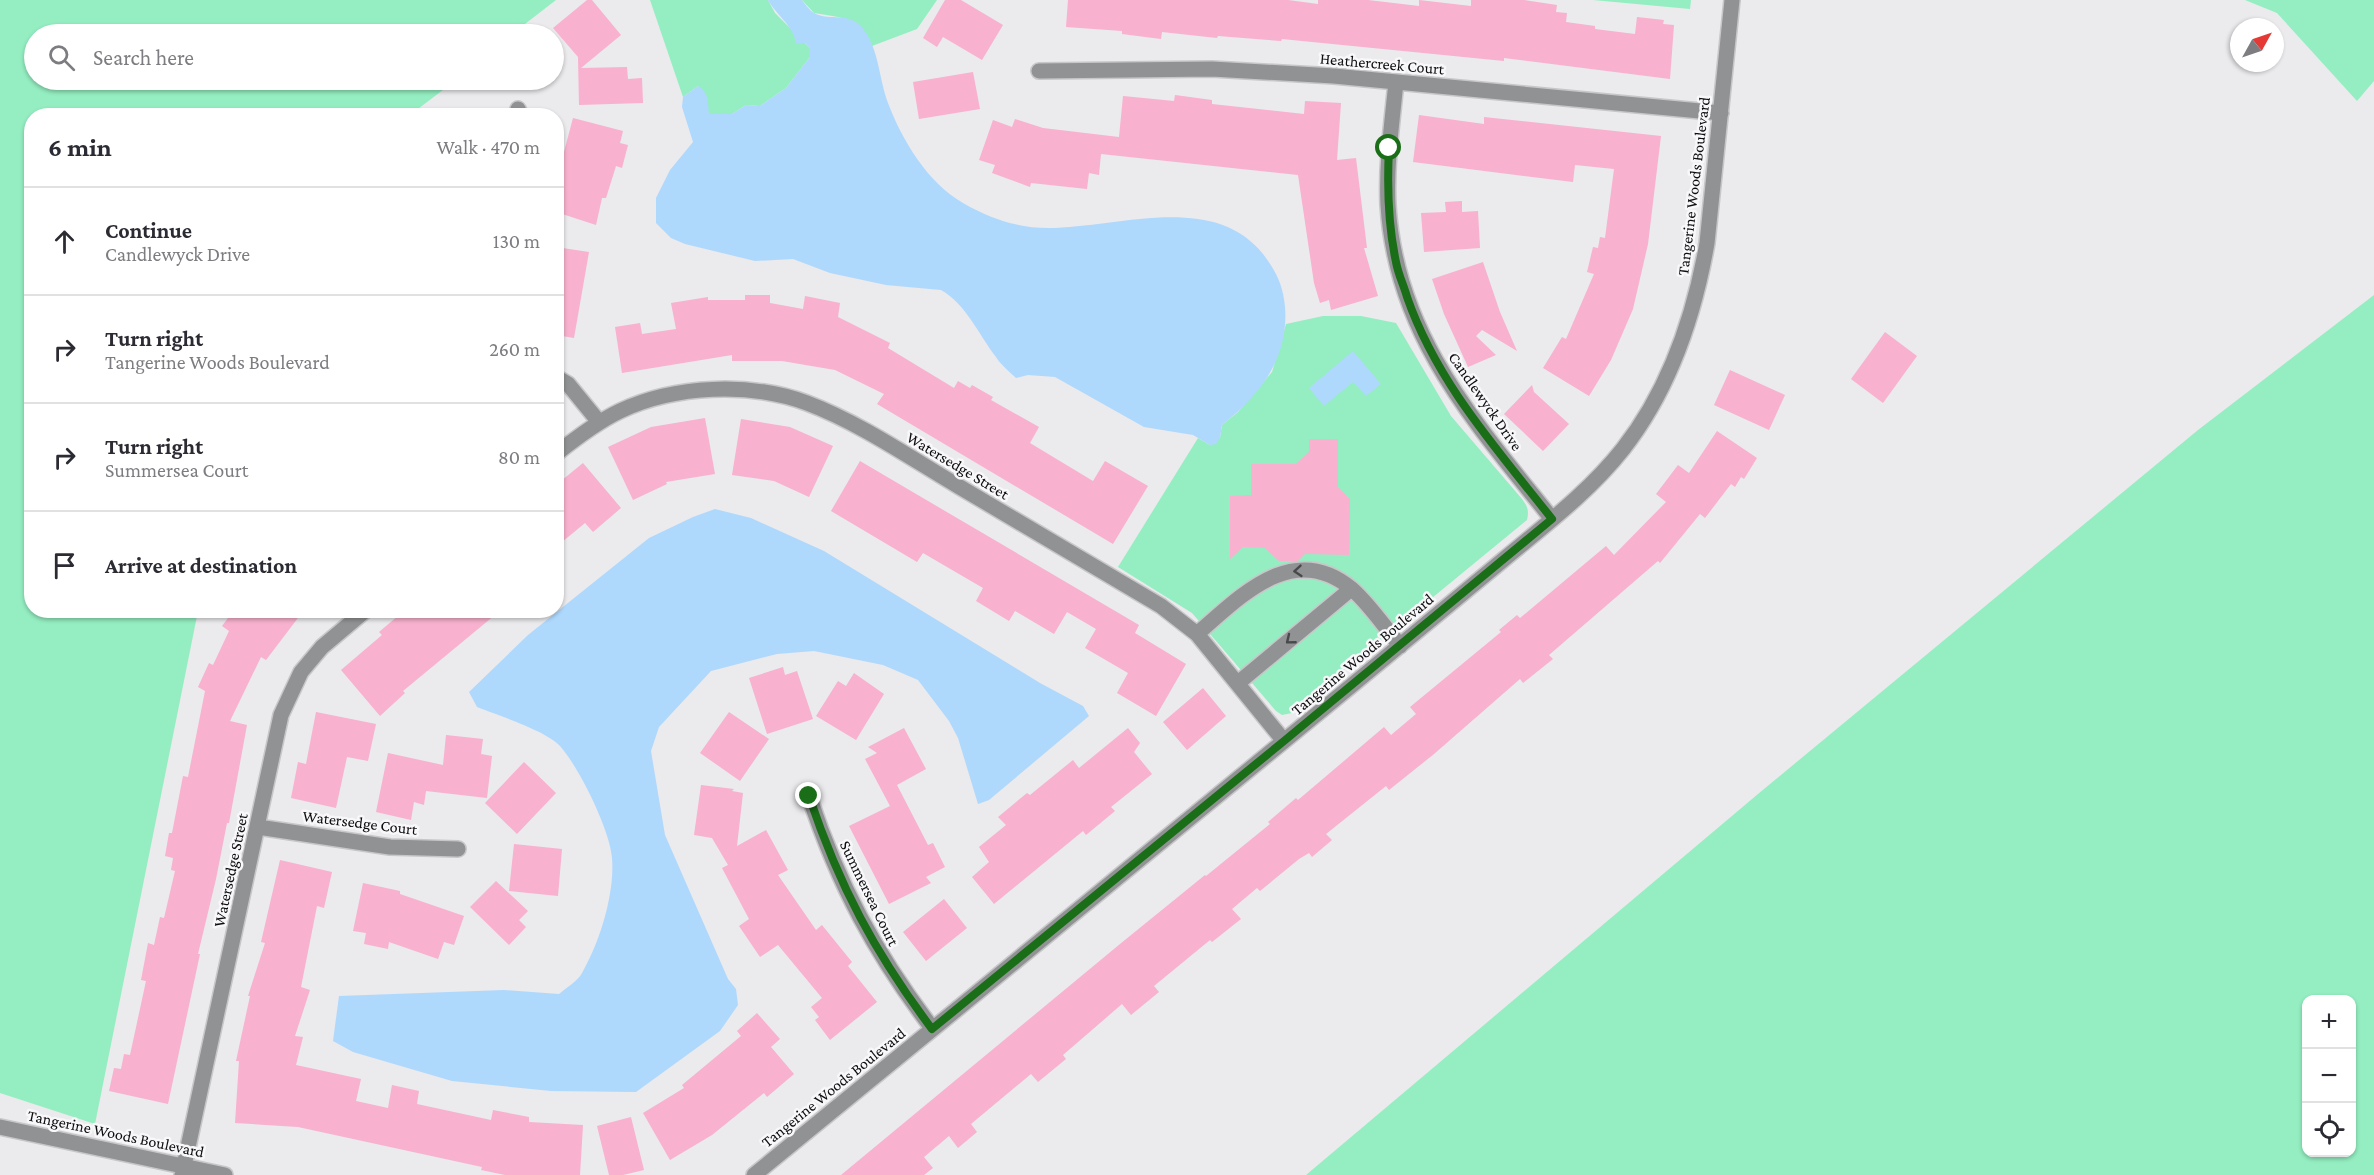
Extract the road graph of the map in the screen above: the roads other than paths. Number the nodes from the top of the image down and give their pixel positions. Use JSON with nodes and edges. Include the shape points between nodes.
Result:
{"nodes":[{"id":1,"x":1732,"y":0,"type":"edge"},
{"id":2,"x":1039,"y":71,"type":"dead end"},
{"id":3,"x":1396,"y":82,"type":"junction"},
{"id":4,"x":1721,"y":113,"type":"junction"},
{"id":5,"x":564,"y":382,"type":"edge"},
{"id":6,"x":599,"y":422,"type":"junction"},
{"id":7,"x":564,"y":448,"type":"edge"},
{"id":8,"x":1552,"y":519,"type":"junction"},
{"id":9,"x":1352,"y":589,"type":"junction"},
{"id":10,"x":356,"y":618,"type":"edge"},
{"id":11,"x":1197,"y":634,"type":"junction"},
{"id":12,"x":1400,"y":646,"type":"junction"},
{"id":13,"x":1238,"y":683,"type":"junction"},
{"id":14,"x":1284,"y":741,"type":"junction"},
{"id":15,"x":809,"y":796,"type":"dead end"},
{"id":16,"x":258,"y":826,"type":"junction"},
{"id":17,"x":458,"y":849,"type":"dead end"},
{"id":18,"x":932,"y":1029,"type":"junction"},
{"id":19,"x":0,"y":1127,"type":"edge"},
{"id":20,"x":183,"y":1171,"type":"edge"},
{"id":21,"x":225,"y":1175,"type":"edge"},
{"id":22,"x":754,"y":1175,"type":"edge"}],
"edges":[{"from":1,"to":4,"type":"street","name":"Tangerine Woods Boulevard"},
{"from":2,"to":3,"type":"street","name":"Heathercreek Court","via":[[1212,69]]},
{"from":3,"to":4,"type":"street","name":"Heathercreek Court"},
{"from":3,"to":8,"type":"street","name":"Candlewyck Drive","via":[[1388,205],[1396,265],[1415,319],[1454,393]]},
{"from":4,"to":8,"type":"street","name":"Tangerine Woods Boulevard","via":[[1701,279],[1680,348],[1653,404],[1624,448]]},
{"from":5,"to":6,"type":"street"},
{"from":6,"to":7,"type":"street","name":"Watersedge Street"},
{"from":6,"to":11,"type":"street","name":"Watersedge Street","via":[[646,401],[708,391],[767,392],[806,403],[865,431],[1161,606]]},
{"from":8,"to":12,"type":"street","name":"Tangerine Woods Boulevard"},
{"from":9,"to":11,"type":"street","one_way":true,"via":[[1319,571],[1270,576]]},
{"from":9,"to":12,"type":"street"},
{"from":9,"to":13,"type":"street","one_way":true},
{"from":10,"to":16,"type":"street","name":"Watersedge Street","via":[[322,647],[292,688],[281,715]]},
{"from":11,"to":13,"type":"street","name":"Watersedge Street"},
{"from":12,"to":14,"type":"street","name":"Tangerine Woods Boulevard"},
{"from":13,"to":14,"type":"street","name":"Watersedge Street"},
{"from":14,"to":18,"type":"street","name":"Tangerine Woods Boulevard"},
{"from":15,"to":18,"type":"street","name":"Summersea Court","via":[[825,843],[861,922]]},
{"from":16,"to":17,"type":"street","name":"Watersedge Court","via":[[390,847]]},
{"from":16,"to":20,"type":"street","name":"Watersedge Street"},
{"from":18,"to":22,"type":"street","name":"Tangerine Woods Boulevard"},
{"from":19,"to":20,"type":"street","name":"Tangerine Woods Boulevard"},
{"from":20,"to":21,"type":"street","name":"Tangerine Woods Boulevard"}]}
